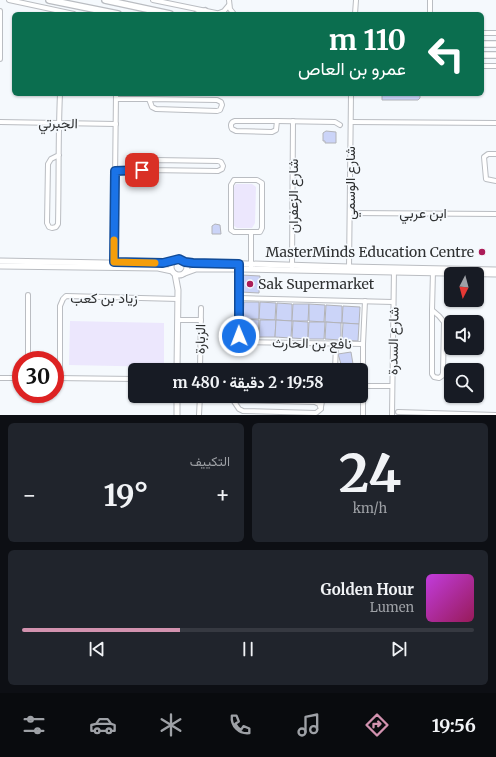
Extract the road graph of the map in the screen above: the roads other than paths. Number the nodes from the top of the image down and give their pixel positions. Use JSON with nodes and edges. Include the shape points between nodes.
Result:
{"nodes":[{"id":1,"x":9,"y":0,"type":"edge"},
{"id":2,"x":49,"y":0,"type":"edge"},
{"id":3,"x":105,"y":0,"type":"edge"},
{"id":4,"x":153,"y":0,"type":"edge"},
{"id":5,"x":356,"y":0,"type":"edge"},
{"id":6,"x":430,"y":0,"type":"edge"},
{"id":7,"x":229,"y":2,"type":"edge"},
{"id":8,"x":205,"y":11,"type":"joint"},
{"id":9,"x":0,"y":12,"type":"edge"},
{"id":10,"x":65,"y":12,"type":"edge"},
{"id":11,"x":108,"y":12,"type":"edge"},
{"id":12,"x":161,"y":12,"type":"edge"},
{"id":13,"x":209,"y":12,"type":"edge"},
{"id":14,"x":222,"y":12,"type":"edge"},
{"id":15,"x":233,"y":12,"type":"edge"},
{"id":16,"x":355,"y":12,"type":"edge"},
{"id":17,"x":430,"y":12,"type":"edge"},
{"id":18,"x":484,"y":33,"type":"edge"},
{"id":19,"x":496,"y":33,"type":"edge"},
{"id":20,"x":484,"y":44,"type":"edge"},
{"id":21,"x":496,"y":44,"type":"edge"},
{"id":22,"x":484,"y":55,"type":"edge"},
{"id":23,"x":496,"y":55,"type":"edge"},
{"id":24,"x":0,"y":59,"type":"edge"},
{"id":25,"x":484,"y":66,"type":"edge"},
{"id":26,"x":496,"y":66,"type":"edge"},
{"id":27,"x":60,"y":96,"type":"edge"},
{"id":28,"x":351,"y":96,"type":"edge"},
{"id":29,"x":116,"y":97,"type":"edge"},
{"id":30,"x":149,"y":99,"type":"junction"},
{"id":31,"x":278,"y":121,"type":"junction"},
{"id":32,"x":293,"y":121,"type":"junction"},
{"id":33,"x":0,"y":122,"type":"edge"},
{"id":34,"x":351,"y":122,"type":"junction"},
{"id":35,"x":59,"y":123,"type":"junction"},
{"id":36,"x":496,"y":123,"type":"edge"},
{"id":37,"x":116,"y":124,"type":"junction"},
{"id":38,"x":340,"y":125,"type":"dead end"},
{"id":39,"x":496,"y":154,"type":"edge"},
{"id":40,"x":59,"y":155,"type":"junction"},
{"id":41,"x":148,"y":170,"type":"junction"},
{"id":42,"x":115,"y":171,"type":"junction"},
{"id":43,"x":496,"y":181,"type":"edge"},
{"id":44,"x":350,"y":213,"type":"junction"},
{"id":45,"x":496,"y":214,"type":"edge"},
{"id":46,"x":251,"y":233,"type":"junction"},
{"id":47,"x":0,"y":261,"type":"edge"},
{"id":48,"x":173,"y":262,"type":"junction"},
{"id":49,"x":185,"y":262,"type":"junction"},
{"id":50,"x":114,"y":264,"type":"junction"},
{"id":51,"x":0,"y":266,"type":"edge"},
{"id":52,"x":239,"y":267,"type":"junction"},
{"id":53,"x":250,"y":267,"type":"junction"},
{"id":54,"x":292,"y":267,"type":"junction"},
{"id":55,"x":349,"y":269,"type":"junction"},
{"id":56,"x":394,"y":269,"type":"junction"},
{"id":57,"x":433,"y":270,"type":"junction"},
{"id":58,"x":496,"y":270,"type":"edge"},
{"id":59,"x":173,"y":272,"type":"junction"},
{"id":60,"x":184,"y":274,"type":"junction"},
{"id":61,"x":496,"y":274,"type":"edge"},
{"id":62,"x":178,"y":290,"type":"junction"},
{"id":63,"x":28,"y":295,"type":"dead end"},
{"id":64,"x":178,"y":298,"type":"junction"},
{"id":65,"x":239,"y":298,"type":"junction"},
{"id":66,"x":365,"y":301,"type":"junction"},
{"id":67,"x":393,"y":302,"type":"junction"},
{"id":68,"x":201,"y":308,"type":"dead end"},
{"id":69,"x":432,"y":310,"type":"junction"},
{"id":70,"x":178,"y":320,"type":"junction"},
{"id":71,"x":201,"y":320,"type":"junction"},
{"id":72,"x":336,"y":344,"type":"junction"},
{"id":73,"x":363,"y":344,"type":"junction"},
{"id":74,"x":28,"y":351,"type":"edge"},
{"id":75,"x":58,"y":351,"type":"edge"},
{"id":76,"x":177,"y":363,"type":"edge"},
{"id":77,"x":200,"y":363,"type":"edge"},
{"id":78,"x":335,"y":363,"type":"edge"},
{"id":79,"x":363,"y":363,"type":"edge"},
{"id":80,"x":0,"y":378,"type":"edge"},
{"id":81,"x":12,"y":378,"type":"edge"},
{"id":82,"x":64,"y":378,"type":"edge"},
{"id":83,"x":128,"y":380,"type":"edge"},
{"id":84,"x":392,"y":386,"type":"junction"},
{"id":85,"x":368,"y":388,"type":"edge"},
{"id":86,"x":177,"y":403,"type":"edge"},
{"id":87,"x":200,"y":403,"type":"edge"},
{"id":88,"x":235,"y":403,"type":"edge"},
{"id":89,"x":318,"y":403,"type":"edge"},
{"id":90,"x":321,"y":403,"type":"edge"},
{"id":91,"x":363,"y":403,"type":"edge"},
{"id":92,"x":321,"y":408,"type":"junction"},
{"id":93,"x":398,"y":412,"type":"dead end"},
{"id":94,"x":177,"y":415,"type":"edge"},
{"id":95,"x":199,"y":415,"type":"edge"},
{"id":96,"x":363,"y":415,"type":"edge"},
{"id":97,"x":392,"y":415,"type":"edge"},
{"id":98,"x":496,"y":415,"type":"edge"}],
"edges":[{"from":1,"to":10,"type":"street"},
{"from":2,"to":11,"type":"main road"},
{"from":3,"to":12,"type":"main road"},
{"from":4,"to":8,"type":"street"},
{"from":5,"to":16,"type":"street"},
{"from":6,"to":17,"type":"street"},
{"from":7,"to":14,"type":"street"},
{"from":7,"to":15,"type":"street"},
{"from":8,"to":13,"type":"street"},
{"from":9,"to":24,"type":"street"},
{"from":18,"to":19,"type":"street"},
{"from":20,"to":21,"type":"main road"},
{"from":22,"to":23,"type":"main road"},
{"from":25,"to":26,"type":"street"},
{"from":27,"to":35,"type":"street"},
{"from":28,"to":34,"type":"street","name":"شارع الوسمي"},
{"from":29,"to":30,"type":"street"},
{"from":29,"to":37,"type":"street"},
{"from":30,"to":30,"type":"street","via":[[152,107],[156,109],[218,111],[222,105],[218,100]]},
{"from":31,"to":31,"type":"street","via":[[235,121],[231,127],[236,131],[272,132],[277,128]]},
{"from":31,"to":32,"type":"street"},
{"from":32,"to":38,"type":"street","via":[[334,122]]},
{"from":32,"to":54,"type":"street","name":"شارع الزعفران"},
{"from":33,"to":35,"type":"street","name":"الجبرتي"},
{"from":34,"to":36,"type":"street"},
{"from":34,"to":44,"type":"street","name":"شارع الوسمي"},
{"from":35,"to":37,"type":"street","name":"الجبرتي"},
{"from":35,"to":40,"type":"street"},
{"from":37,"to":42,"type":"street"},
{"from":39,"to":43,"type":"street","via":[[484,157],[484,177]]},
{"from":40,"to":40,"type":"street","via":[[48,164],[48,223],[52,228],[58,224]]},
{"from":41,"to":41,"type":"street","via":[[218,171],[223,166],[218,161],[155,160],[151,162]]},
{"from":41,"to":42,"type":"street"},
{"from":42,"to":50,"type":"street"},
{"from":44,"to":45,"type":"street","name":"ابن عربي"},
{"from":44,"to":55,"type":"street","name":"شارع الوسمي"},
{"from":46,"to":46,"type":"street","via":[[262,230],[262,183],[257,180],[234,180],[231,185],[230,228],[234,232]]},
{"from":46,"to":53,"type":"street"},
{"from":47,"to":50,"type":"street"},
{"from":48,"to":49,"type":"street","via":[[179,259]]},
{"from":48,"to":50,"type":"street"},
{"from":48,"to":59,"type":"street"},
{"from":49,"to":52,"type":"street"},
{"from":49,"to":60,"type":"street","via":[[187,269]]},
{"from":50,"to":51,"type":"street"},
{"from":50,"to":59,"type":"street","via":[[162,268]]},
{"from":52,"to":53,"type":"street"},
{"from":52,"to":60,"type":"street","via":[[196,269]]},
{"from":52,"to":65,"type":"street","name":"نافع بن الحارث"},
{"from":53,"to":54,"type":"street"},
{"from":54,"to":55,"type":"street"},
{"from":55,"to":56,"type":"street"},
{"from":56,"to":57,"type":"street"},
{"from":56,"to":67,"type":"street","name":"شارع السدرة"},
{"from":57,"to":58,"type":"street"},
{"from":57,"to":61,"type":"street"},
{"from":57,"to":69,"type":"street"},
{"from":59,"to":60,"type":"street"},
{"from":59,"to":62,"type":"street"},
{"from":60,"to":62,"type":"street"},
{"from":62,"to":64,"type":"street"},
{"from":63,"to":74,"type":"street"},
{"from":64,"to":70,"type":"street"},
{"from":64,"to":75,"type":"street","name":"زياد بن كعب","via":[[66,296],[60,306]]},
{"from":65,"to":66,"type":"street"},
{"from":65,"to":72,"type":"street","name":"نافع بن الحارث","via":[[238,334],[244,342]]},
{"from":66,"to":67,"type":"street"},
{"from":66,"to":73,"type":"street"},
{"from":67,"to":84,"type":"street","name":"شارع السدرة"},
{"from":68,"to":71,"type":"street","name":"الزبارة"},
{"from":69,"to":69,"type":"street","via":[[432,374],[439,378],[443,373],[444,322]]},
{"from":70,"to":71,"type":"street"},
{"from":70,"to":76,"type":"street"},
{"from":71,"to":77,"type":"street","name":"الزبارة"},
{"from":72,"to":73,"type":"street","name":"نافع بن الحارث"},
{"from":72,"to":78,"type":"street"},
{"from":73,"to":79,"type":"street"},
{"from":80,"to":81,"type":"street"},
{"from":82,"to":83,"type":"street"},
{"from":84,"to":85,"type":"street"},
{"from":84,"to":97,"type":"street","name":"شارع السدرة"},
{"from":86,"to":94,"type":"street"},
{"from":87,"to":95,"type":"street"},
{"from":88,"to":92,"type":"street","via":[[243,411],[316,413]]},
{"from":89,"to":92,"type":"street"},
{"from":90,"to":92,"type":"street"},
{"from":91,"to":96,"type":"street"},
{"from":93,"to":98,"type":"street"}]}
